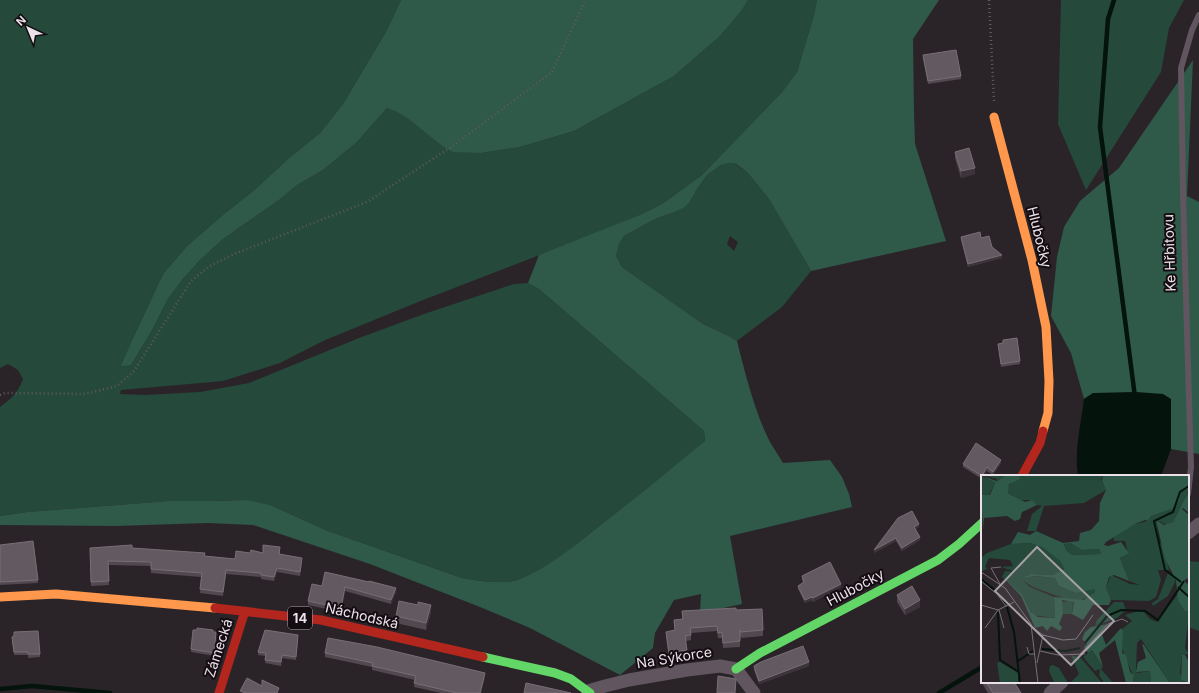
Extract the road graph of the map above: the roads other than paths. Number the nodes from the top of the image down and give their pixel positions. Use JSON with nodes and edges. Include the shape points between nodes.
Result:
{"nodes":[{"id":1,"x":1199,"y":14,"type":"edge"},
{"id":2,"x":994,"y":117,"type":"road end"},
{"id":3,"x":1023,"y":475,"type":"edge"},
{"id":4,"x":1189,"y":485,"type":"edge"},
{"id":5,"x":981,"y":524,"type":"edge"},
{"id":6,"x":1199,"y":524,"type":"edge"},
{"id":7,"x":1189,"y":532,"type":"edge"},
{"id":8,"x":0,"y":598,"type":"edge"},
{"id":9,"x":245,"y":611,"type":"junction"},
{"id":10,"x":736,"y":669,"type":"junction"},
{"id":11,"x":1061,"y":683,"type":"edge"},
{"id":12,"x":589,"y":692,"type":"edge"},
{"id":13,"x":219,"y":693,"type":"edge"},
{"id":14,"x":754,"y":693,"type":"edge"},
{"id":15,"x":1050,"y":693,"type":"edge"}],
"edges":[{"from":1,"to":4,"type":"lane","name":"Ke Hřbitovu","via":[[1181,68],[1191,467]]},
{"from":2,"to":3,"type":"street","name":"Hlubočky","via":[[1032,260],[1046,327],[1050,381],[1048,414],[1040,443]]},
{"from":5,"to":10,"type":"street","name":"Hlubočky","via":[[938,560],[760,653]]},
{"from":6,"to":7,"type":"street"},
{"from":8,"to":9,"type":"street","name":"Náchodská","number":"14","via":[[56,594]]},
{"from":9,"to":12,"type":"street","name":"Náchodská","number":"14","via":[[321,620],[555,673],[571,679]]},
{"from":9,"to":13,"type":"street","name":"Zámecká"},
{"from":10,"to":12,"type":"street","name":"Na Sýkorce","via":[[720,666],[687,670],[629,680]]},
{"from":10,"to":14,"type":"street"},
{"from":11,"to":15,"type":"street"}]}
